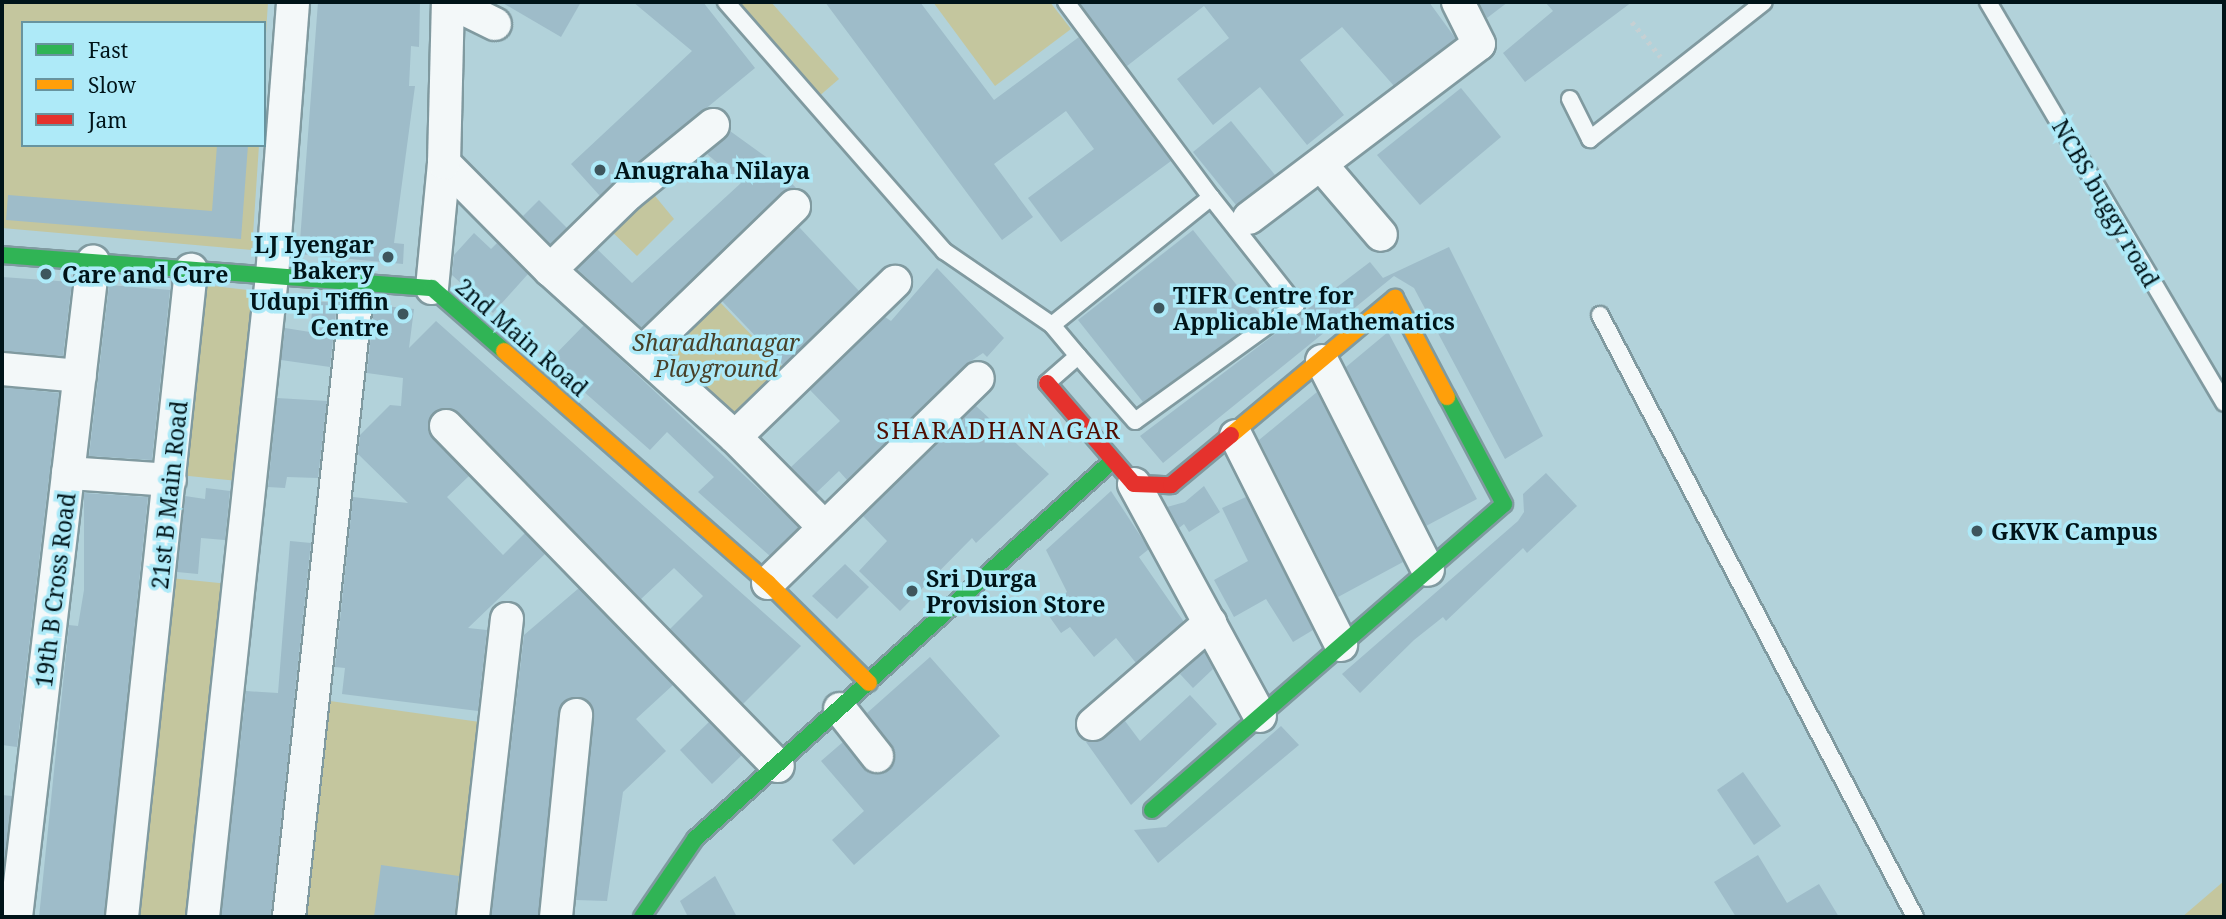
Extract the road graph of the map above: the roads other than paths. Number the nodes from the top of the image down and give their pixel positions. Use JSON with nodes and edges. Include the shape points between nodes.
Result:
{"nodes":[{"id":1,"x":293,"y":2,"type":"edge"},
{"id":2,"x":449,"y":2,"type":"edge"},
{"id":3,"x":726,"y":2,"type":"edge"},
{"id":4,"x":1066,"y":2,"type":"edge"},
{"id":5,"x":1458,"y":2,"type":"edge"},
{"id":6,"x":1764,"y":2,"type":"edge"},
{"id":7,"x":1989,"y":2,"type":"edge"},
{"id":8,"x":495,"y":24,"type":"dead end"},
{"id":9,"x":1570,"y":99,"type":"dead end"},
{"id":10,"x":713,"y":125,"type":"dead end"},
{"id":11,"x":444,"y":163,"type":"junction"},
{"id":12,"x":1323,"y":167,"type":"junction"},
{"id":13,"x":1211,"y":197,"type":"junction"},
{"id":14,"x":794,"y":206,"type":"dead end"},
{"id":15,"x":1250,"y":218,"type":"dead end"},
{"id":16,"x":1381,"y":235,"type":"dead end"},
{"id":17,"x":2,"y":255,"type":"edge"},
{"id":18,"x":93,"y":262,"type":"junction"},
{"id":19,"x":191,"y":270,"type":"junction"},
{"id":20,"x":550,"y":270,"type":"junction"},
{"id":21,"x":272,"y":276,"type":"junction"},
{"id":22,"x":895,"y":282,"type":"dead end"},
{"id":23,"x":358,"y":283,"type":"junction"},
{"id":24,"x":432,"y":288,"type":"junction"},
{"id":25,"x":1600,"y":315,"type":"dead end"},
{"id":26,"x":1052,"y":325,"type":"junction"},
{"id":27,"x":643,"y":352,"type":"junction"},
{"id":28,"x":1078,"y":356,"type":"junction"},
{"id":29,"x":1322,"y":361,"type":"junction"},
{"id":30,"x":2,"y":369,"type":"edge"},
{"id":31,"x":79,"y":376,"type":"junction"},
{"id":32,"x":978,"y":378,"type":"dead end"},
{"id":33,"x":1047,"y":383,"type":"joint"},
{"id":34,"x":2224,"y":403,"type":"edge"},
{"id":35,"x":446,"y":426,"type":"dead end"},
{"id":36,"x":1236,"y":436,"type":"junction"},
{"id":37,"x":735,"y":437,"type":"junction"},
{"id":38,"x":1111,"y":462,"type":"junction"},
{"id":39,"x":68,"y":473,"type":"junction"},
{"id":40,"x":170,"y":480,"type":"junction"},
{"id":41,"x":1134,"y":484,"type":"junction"},
{"id":42,"x":824,"y":527,"type":"junction"},
{"id":43,"x":1428,"y":570,"type":"junction"},
{"id":44,"x":768,"y":583,"type":"junction"},
{"id":45,"x":507,"y":619,"type":"dead end"},
{"id":46,"x":1210,"y":623,"type":"junction"},
{"id":47,"x":1341,"y":645,"type":"junction"},
{"id":48,"x":869,"y":683,"type":"junction"},
{"id":49,"x":840,"y":709,"type":"junction"},
{"id":50,"x":576,"y":715,"type":"dead end"},
{"id":51,"x":1261,"y":716,"type":"junction"},
{"id":52,"x":1093,"y":724,"type":"dead end"},
{"id":53,"x":877,"y":756,"type":"dead end"},
{"id":54,"x":778,"y":765,"type":"junction"},
{"id":55,"x":1152,"y":810,"type":"dead end"},
{"id":56,"x":12,"y":868,"type":"edge"},
{"id":57,"x":651,"y":911,"type":"edge"},
{"id":58,"x":16,"y":917,"type":"edge"},
{"id":59,"x":122,"y":917,"type":"edge"},
{"id":60,"x":203,"y":917,"type":"edge"},
{"id":61,"x":289,"y":917,"type":"edge"},
{"id":62,"x":473,"y":917,"type":"edge"},
{"id":63,"x":556,"y":917,"type":"edge"},
{"id":64,"x":1915,"y":917,"type":"edge"}],
"edges":[{"from":1,"to":21,"type":"street"},
{"from":2,"to":8,"type":"street"},
{"from":2,"to":11,"type":"street"},
{"from":3,"to":26,"type":"lane","via":[[944,251]]},
{"from":4,"to":13,"type":"lane"},
{"from":5,"to":12,"type":"street","via":[[1479,44]]},
{"from":6,"to":9,"type":"lane","via":[[1590,139]]},
{"from":7,"to":34,"type":"lane","name":"NCBS buggy road"},
{"from":10,"to":20,"type":"street","via":[[628,194]]},
{"from":11,"to":20,"type":"street"},
{"from":11,"to":24,"type":"street"},
{"from":12,"to":15,"type":"street"},
{"from":12,"to":16,"type":"street"},
{"from":13,"to":26,"type":"lane"},
{"from":13,"to":28,"type":"lane","via":[[1296,306],[1135,421]]},
{"from":14,"to":27,"type":"street"},
{"from":17,"to":18,"type":"street","name":"2nd Main Road"},
{"from":18,"to":19,"type":"street","name":"2nd Main Road"},
{"from":18,"to":31,"type":"street","name":"19th B Cross Road"},
{"from":19,"to":21,"type":"street","name":"2nd Main Road"},
{"from":19,"to":40,"type":"street","name":"21st B Main Road"},
{"from":20,"to":27,"type":"street"},
{"from":21,"to":23,"type":"street","name":"2nd Main Road"},
{"from":21,"to":60,"type":"street"},
{"from":22,"to":37,"type":"street"},
{"from":23,"to":24,"type":"street","name":"2nd Main Road"},
{"from":23,"to":61,"type":"street"},
{"from":24,"to":44,"type":"street","name":"2nd Main Road"},
{"from":25,"to":64,"type":"lane"},
{"from":26,"to":28,"type":"lane"},
{"from":27,"to":37,"type":"street"},
{"from":28,"to":33,"type":"lane"},
{"from":29,"to":36,"type":"street"},
{"from":29,"to":43,"type":"street"},
{"from":29,"to":43,"type":"street","via":[[1395,298],[1504,503]]},
{"from":30,"to":31,"type":"street"},
{"from":31,"to":39,"type":"street","name":"19th B Cross Road"},
{"from":32,"to":42,"type":"street"},
{"from":33,"to":38,"type":"street"},
{"from":35,"to":54,"type":"street"},
{"from":36,"to":41,"type":"street","via":[[1171,485]]},
{"from":36,"to":47,"type":"street"},
{"from":37,"to":42,"type":"street"},
{"from":38,"to":41,"type":"street"},
{"from":38,"to":48,"type":"street"},
{"from":39,"to":40,"type":"street"},
{"from":39,"to":56,"type":"street","name":"19th B Cross Road"},
{"from":40,"to":59,"type":"street","name":"21st B Main Road"},
{"from":41,"to":46,"type":"street"},
{"from":42,"to":44,"type":"street"},
{"from":43,"to":47,"type":"street"},
{"from":44,"to":48,"type":"street","name":"2nd Main Road"},
{"from":45,"to":62,"type":"street"},
{"from":46,"to":51,"type":"street"},
{"from":46,"to":52,"type":"street"},
{"from":47,"to":51,"type":"street"},
{"from":48,"to":49,"type":"street"},
{"from":49,"to":53,"type":"street"},
{"from":49,"to":54,"type":"street"},
{"from":50,"to":63,"type":"street"},
{"from":51,"to":55,"type":"street"},
{"from":54,"to":57,"type":"street","via":[[695,839]]},
{"from":56,"to":58,"type":"street","name":"19th B Cross Road"}]}
